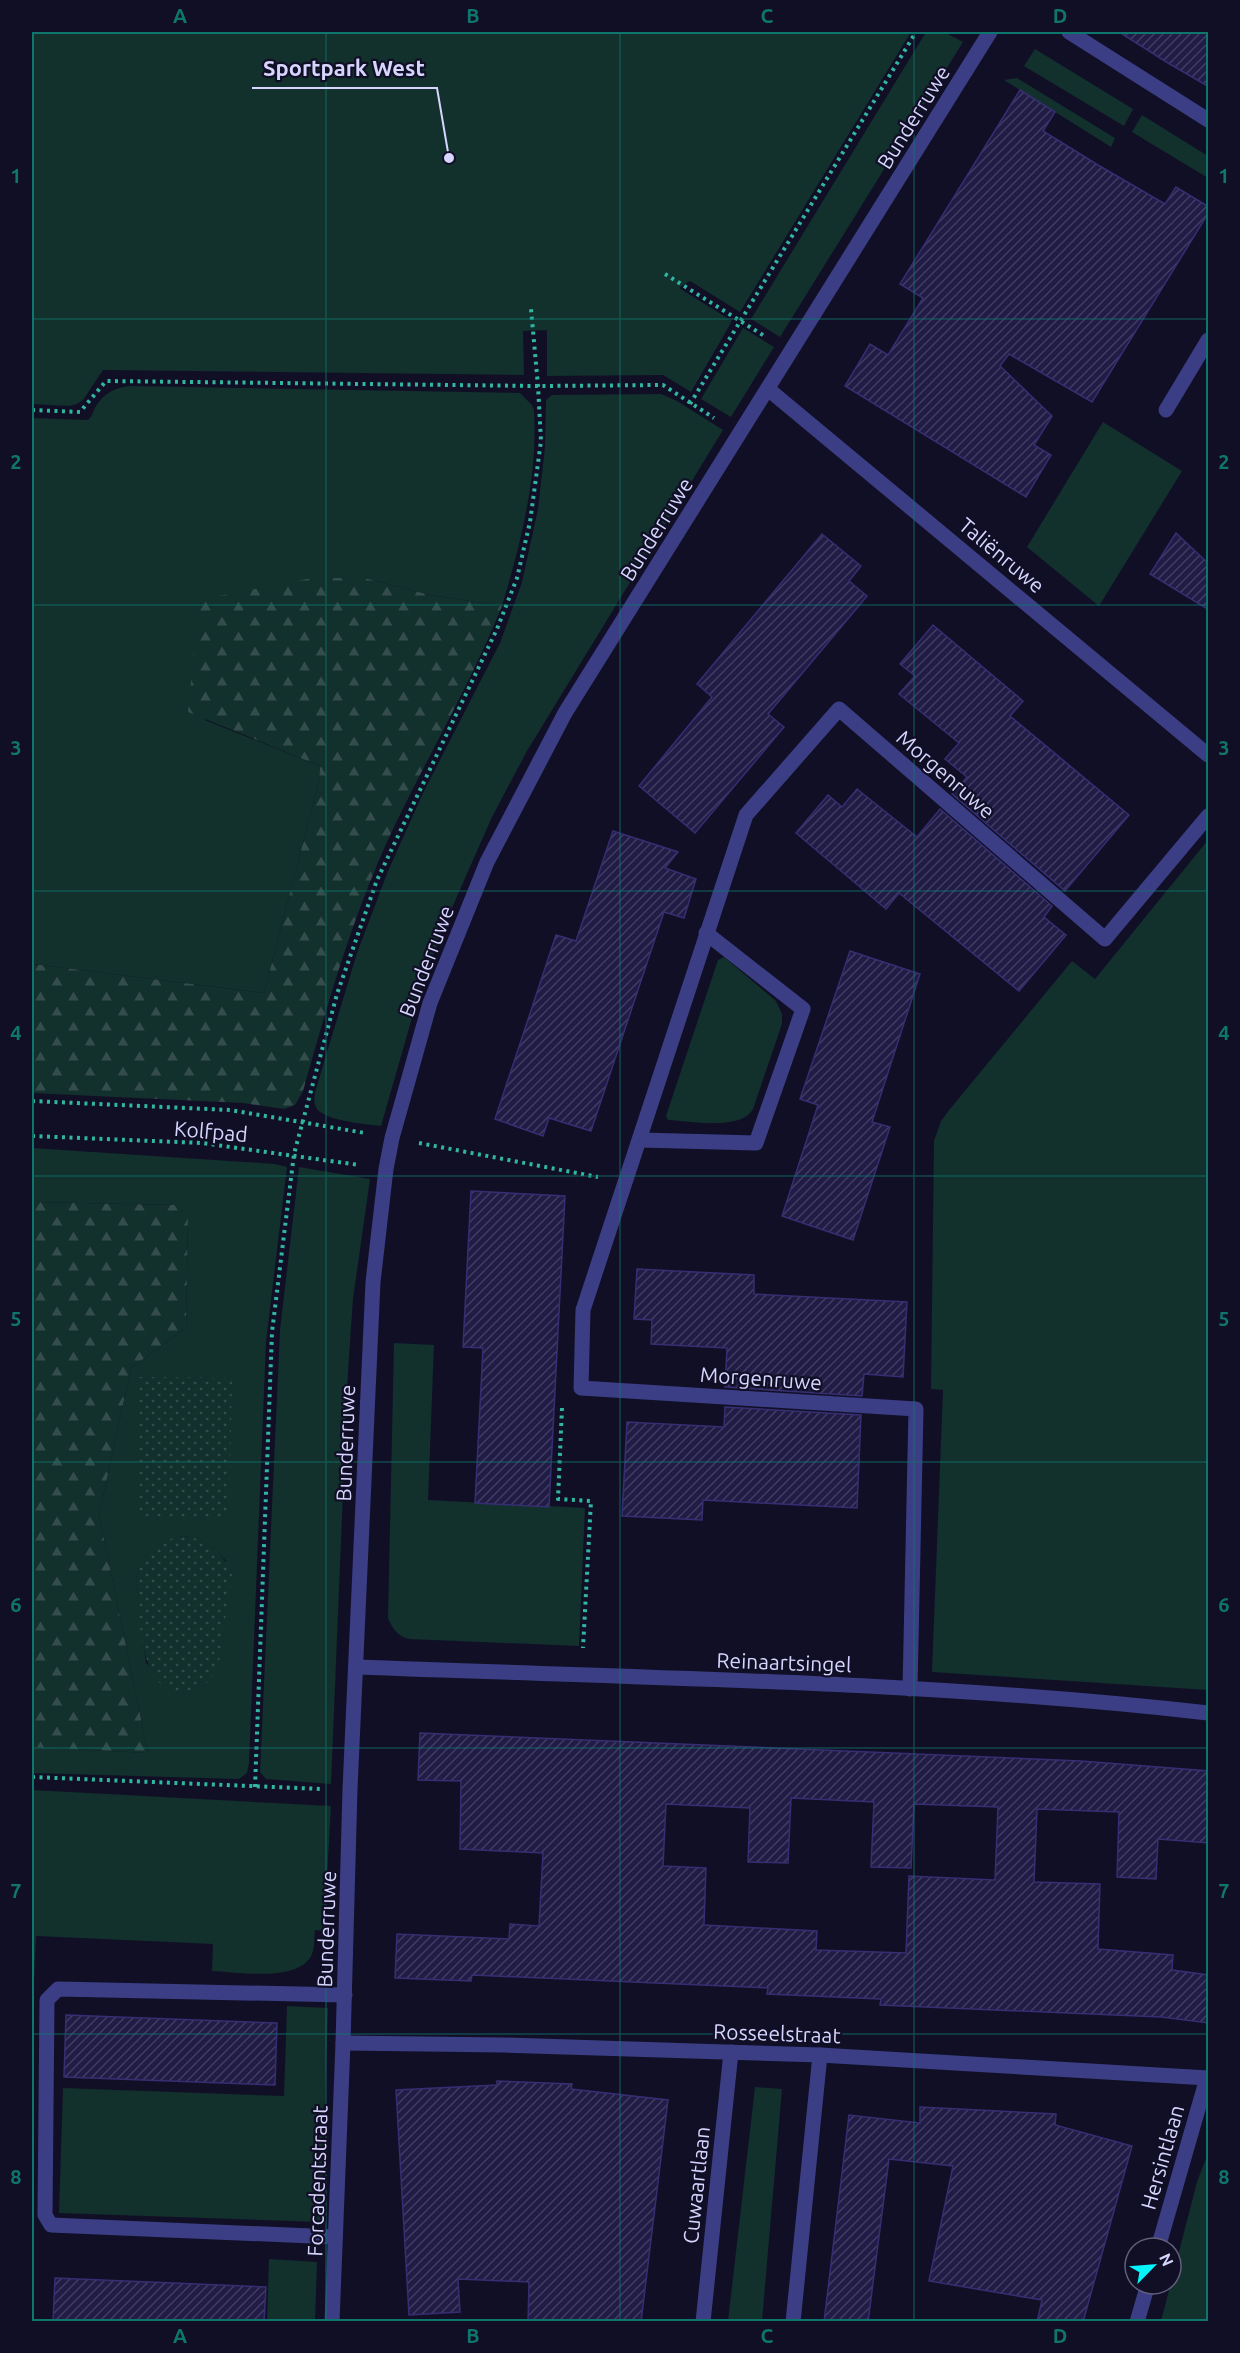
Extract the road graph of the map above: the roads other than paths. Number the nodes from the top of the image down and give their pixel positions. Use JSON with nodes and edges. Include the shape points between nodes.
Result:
{"nodes":[{"id":1,"x":990,"y":32,"type":"edge"},
{"id":2,"x":1069,"y":32,"type":"edge"},
{"id":3,"x":1209,"y":120,"type":"edge"},
{"id":4,"x":1209,"y":340,"type":"edge"},
{"id":5,"x":768,"y":389,"type":"junction"},
{"id":6,"x":1166,"y":410,"type":"dead end"},
{"id":7,"x":1209,"y":754,"type":"edge"},
{"id":8,"x":1209,"y":816,"type":"edge"},
{"id":9,"x":706,"y":933,"type":"junction"},
{"id":10,"x":640,"y":1140,"type":"junction"},
{"id":11,"x":357,"y":1667,"type":"junction"},
{"id":12,"x":910,"y":1689,"type":"junction"},
{"id":13,"x":1209,"y":1713,"type":"edge"},
{"id":14,"x":345,"y":1995,"type":"junction"},
{"id":15,"x":344,"y":2043,"type":"junction"},
{"id":16,"x":731,"y":2052,"type":"junction"},
{"id":17,"x":820,"y":2055,"type":"junction"},
{"id":18,"x":1208,"y":2078,"type":"edge"},
{"id":19,"x":1162,"y":2236,"type":"edge"},
{"id":20,"x":335,"y":2237,"type":"junction"},
{"id":21,"x":1145,"y":2296,"type":"edge"},
{"id":22,"x":332,"y":2322,"type":"edge"},
{"id":23,"x":703,"y":2322,"type":"edge"},
{"id":24,"x":793,"y":2322,"type":"edge"},
{"id":25,"x":1137,"y":2322,"type":"edge"}],
"edges":[{"from":1,"to":5,"type":"street","name":"Bunderruwe"},
{"from":2,"to":3,"type":"street"},
{"from":4,"to":6,"type":"street"},
{"from":5,"to":7,"type":"street","name":"Taliënruwe"},
{"from":5,"to":11,"type":"street","name":"Bunderruwe","via":[[565,712],[487,862],[430,1003],[392,1138],[373,1282]]},
{"from":8,"to":9,"type":"street","name":"Morgenruwe","via":[[1105,939],[839,710],[746,815]]},
{"from":9,"to":10,"type":"street","name":"Morgenruwe"},
{"from":9,"to":10,"type":"street","via":[[803,1009],[756,1143]]},
{"from":10,"to":12,"type":"street","name":"Morgenruwe","via":[[583,1310],[581,1388],[916,1409]]},
{"from":11,"to":12,"type":"street","name":"Reinaartsingel"},
{"from":11,"to":14,"type":"street","name":"Bunderruwe"},
{"from":12,"to":13,"type":"street","name":"Reinaartsingel"},
{"from":14,"to":15,"type":"street","name":"Bunderruwe"},
{"from":14,"to":20,"type":"street","via":[[58,1989],[47,2000],[45,2215],[51,2225]]},
{"from":15,"to":16,"type":"street","name":"Rosseelstraat"},
{"from":15,"to":20,"type":"street","name":"Forcadentstraat"},
{"from":16,"to":17,"type":"street","name":"Rosseelstraat"},
{"from":16,"to":23,"type":"street","name":"Cuwaartlaan"},
{"from":17,"to":18,"type":"street","name":"Rosseelstraat"},
{"from":17,"to":24,"type":"street"},
{"from":18,"to":19,"type":"street","name":"Hersintlaan"},
{"from":20,"to":22,"type":"street","name":"Forcadentstraat"},
{"from":21,"to":25,"type":"street"}]}
